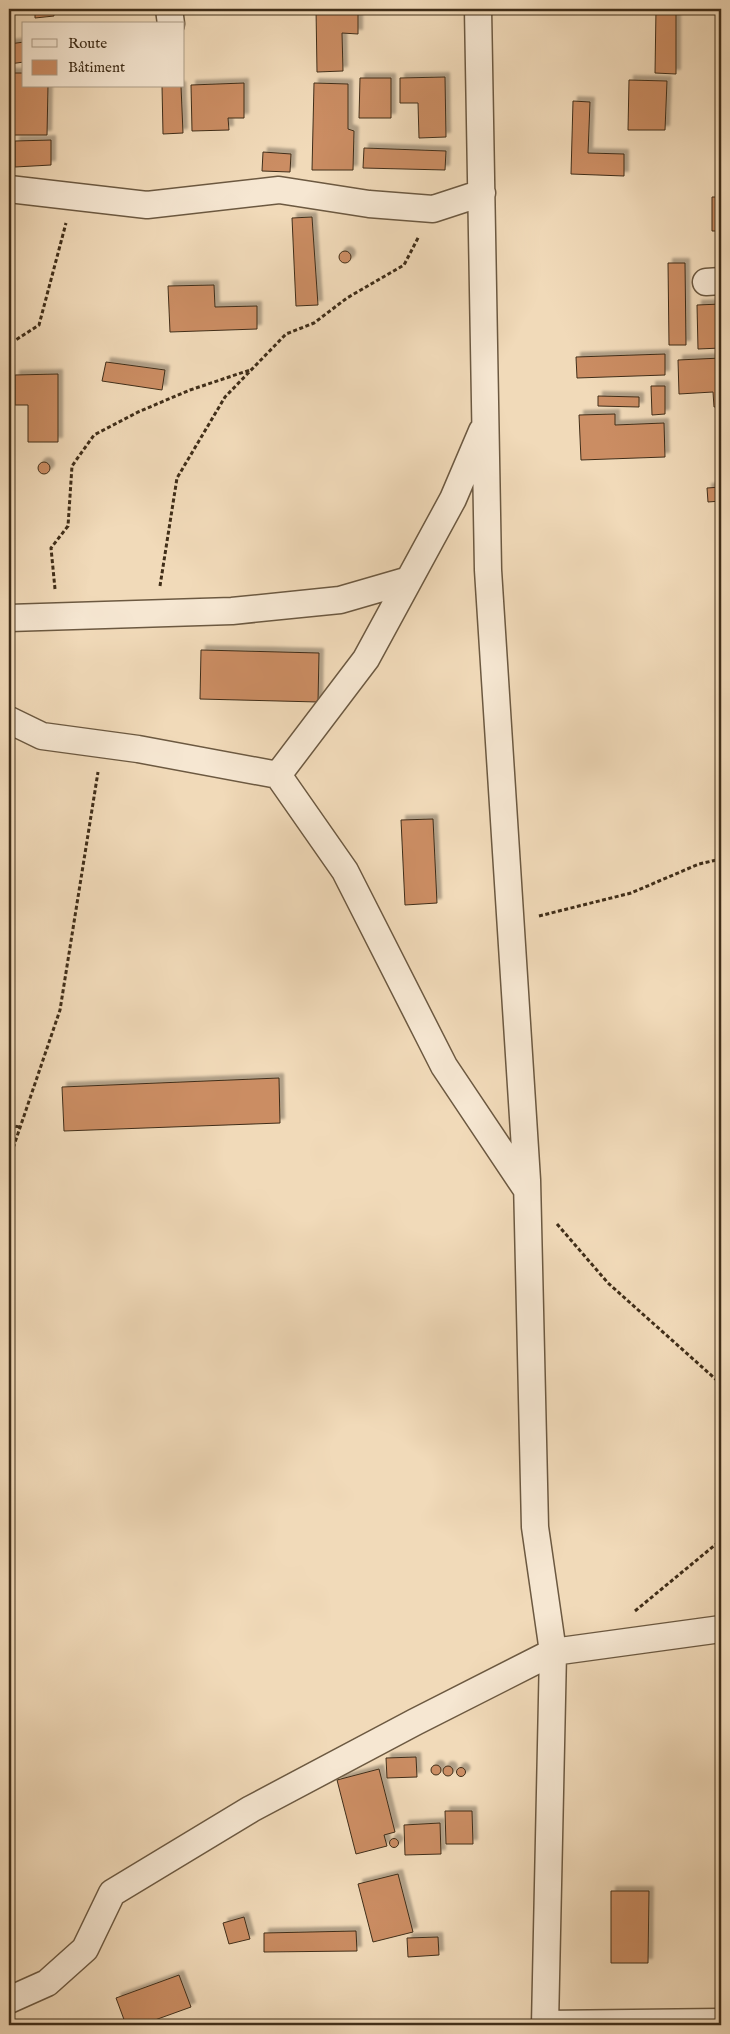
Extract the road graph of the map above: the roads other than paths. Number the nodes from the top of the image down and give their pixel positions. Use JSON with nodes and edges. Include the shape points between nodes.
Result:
{"nodes":[{"id":1,"x":169,"y":9,"type":"edge"},
{"id":2,"x":478,"y":9,"type":"edge"},
{"id":3,"x":171,"y":22,"type":"edge"},
{"id":4,"x":9,"y":189,"type":"edge"},
{"id":5,"x":482,"y":193,"type":"junction"},
{"id":6,"x":485,"y":422,"type":"junction"},
{"id":7,"x":409,"y":580,"type":"junction"},
{"id":8,"x":20,"y":618,"type":"edge"},
{"id":9,"x":9,"y":720,"type":"edge"},
{"id":10,"x":278,"y":775,"type":"junction"},
{"id":11,"x":527,"y":1191,"type":"junction"},
{"id":12,"x":721,"y":1629,"type":"edge"},
{"id":13,"x":553,"y":1652,"type":"junction"},
{"id":14,"x":9,"y":2000,"type":"edge"},
{"id":15,"x":721,"y":2022,"type":"edge"},
{"id":16,"x":545,"y":2024,"type":"edge"}],
"edges":[{"from":1,"to":3,"type":"street"},
{"from":2,"to":5,"type":"street"},
{"from":4,"to":5,"type":"street","via":[[147,204],[279,190],[369,204],[434,209]]},
{"from":5,"to":6,"type":"street"},
{"from":6,"to":7,"type":"street","via":[[453,499]]},
{"from":6,"to":11,"type":"street","via":[[488,570]]},
{"from":7,"to":8,"type":"street","via":[[340,600],[232,611]]},
{"from":7,"to":10,"type":"street","via":[[366,659]]},
{"from":9,"to":10,"type":"street","via":[[42,736]]},
{"from":10,"to":11,"type":"street","via":[[345,871],[444,1066]]},
{"from":11,"to":13,"type":"street","via":[[536,1527]]},
{"from":12,"to":13,"type":"street"},
{"from":13,"to":14,"type":"street","via":[[251,1809],[112,1893],[85,1949],[47,1983]]},
{"from":13,"to":16,"type":"street"},
{"from":15,"to":16,"type":"street"}]}
